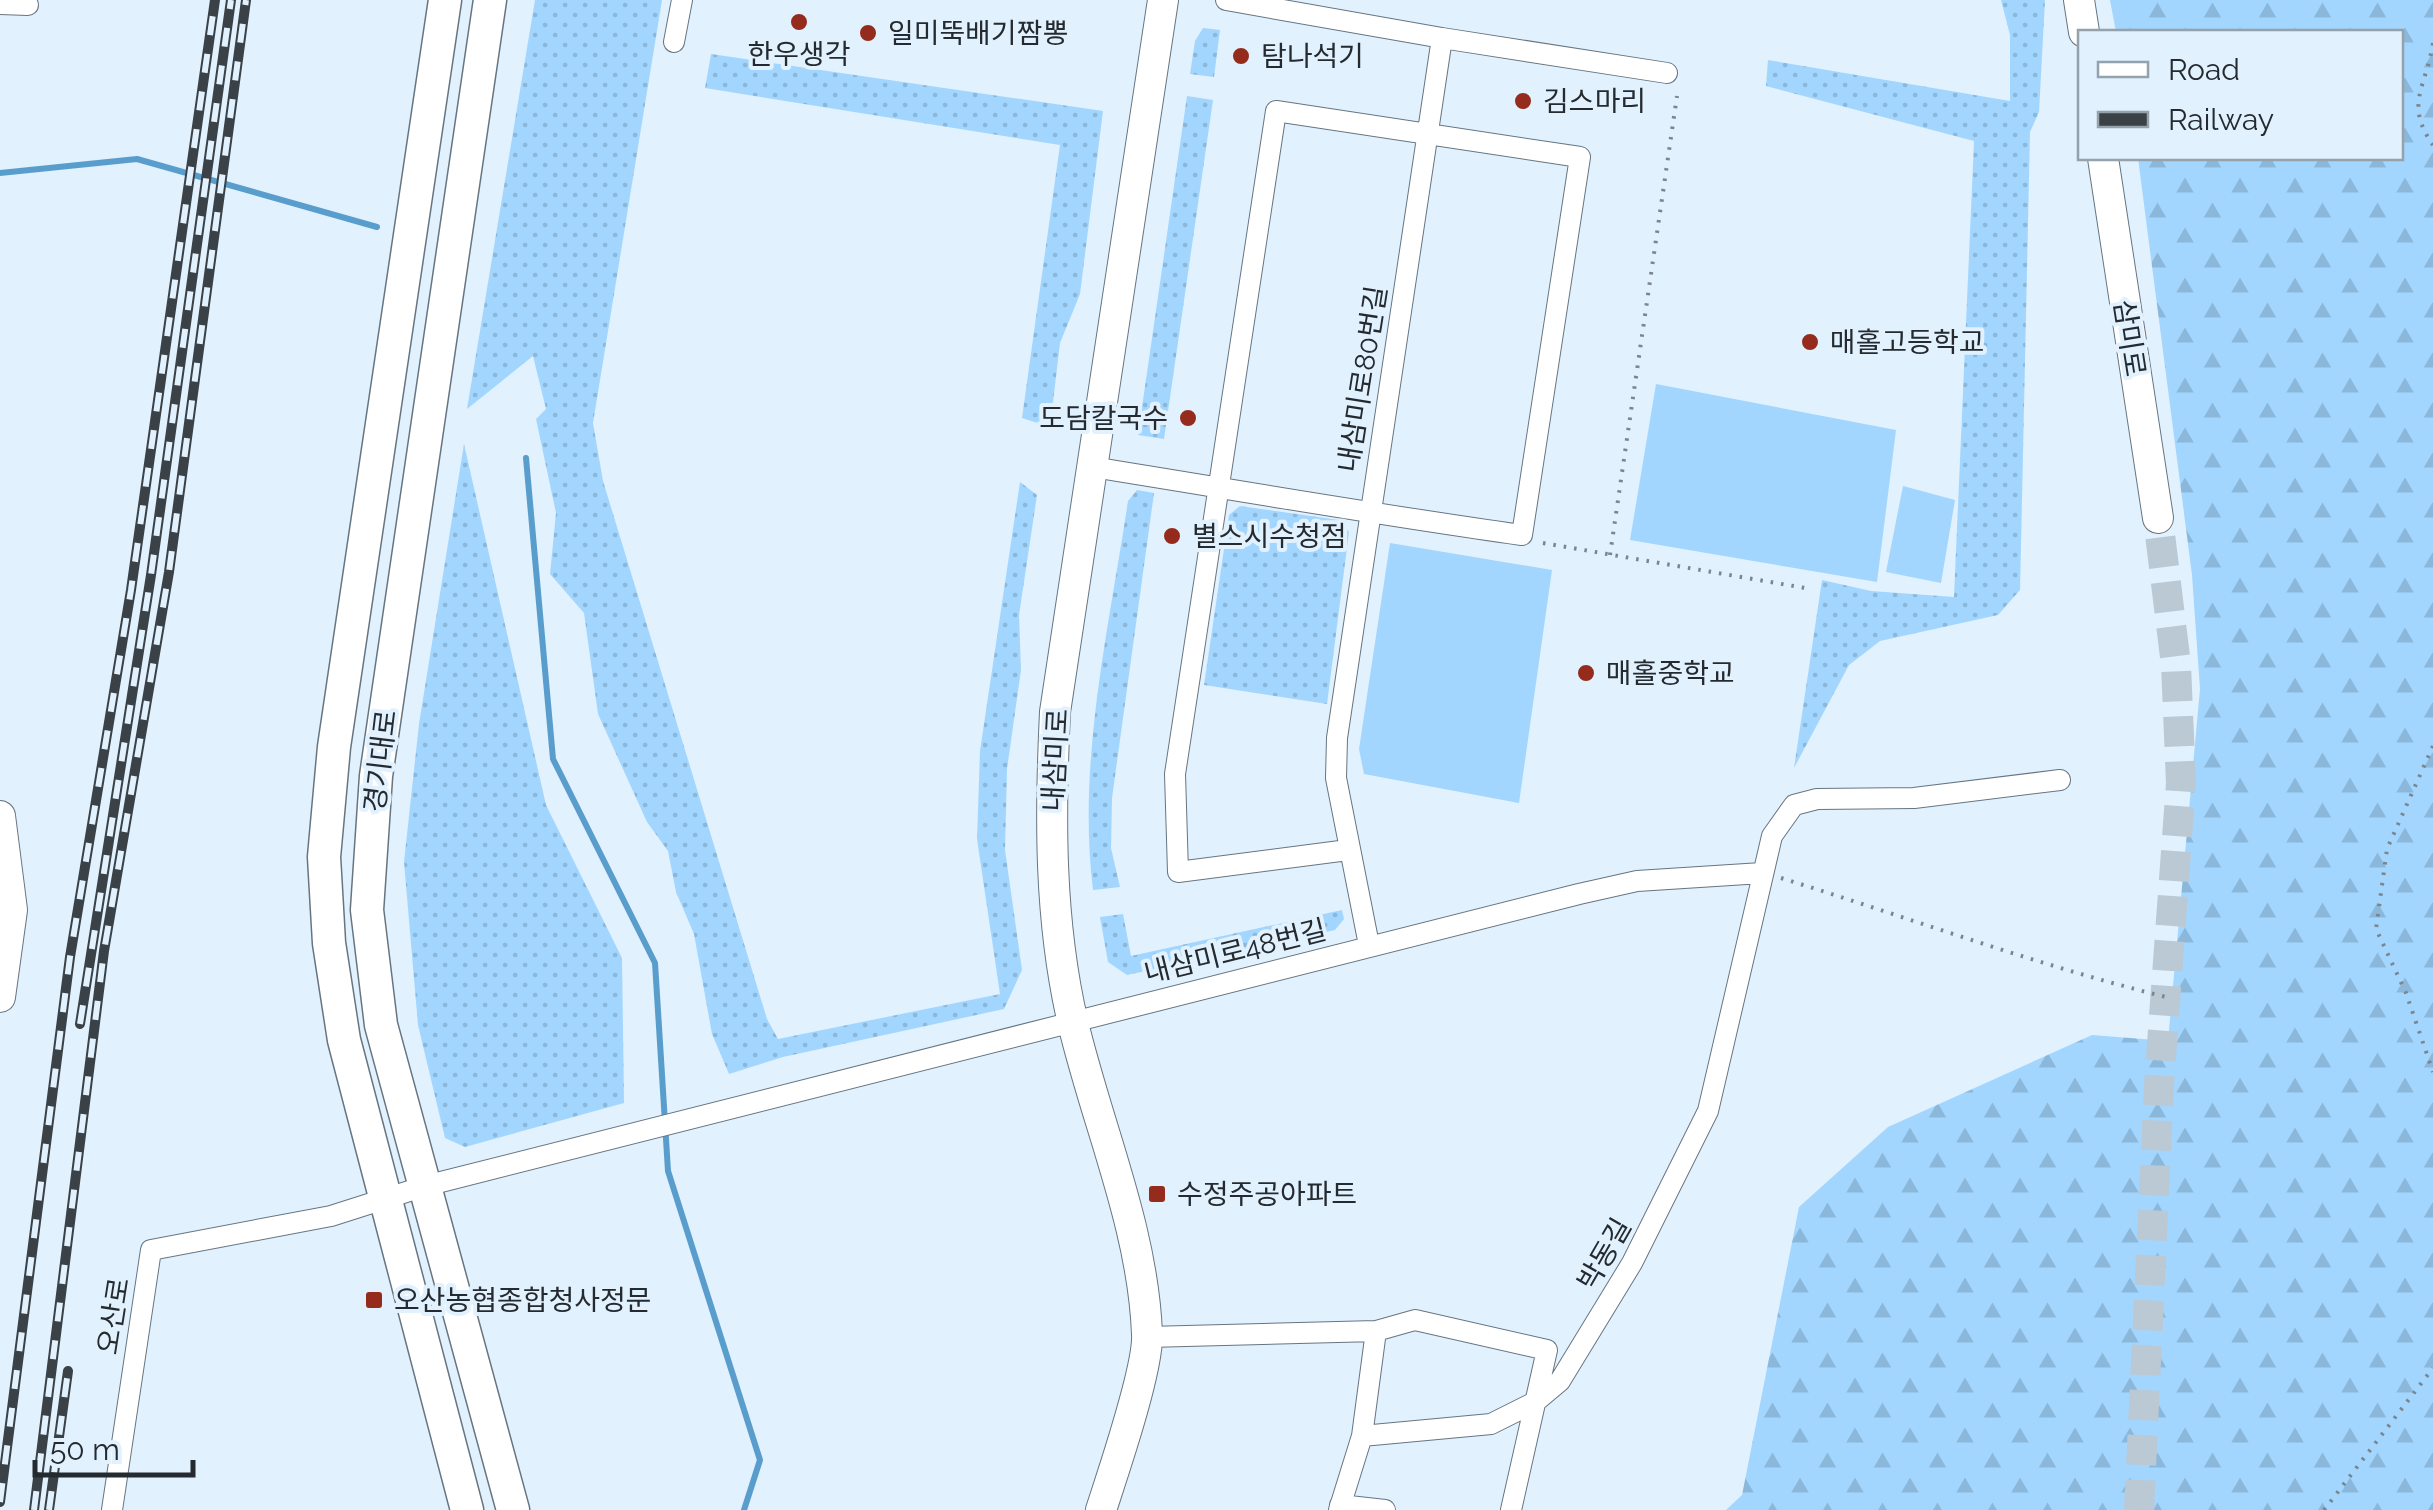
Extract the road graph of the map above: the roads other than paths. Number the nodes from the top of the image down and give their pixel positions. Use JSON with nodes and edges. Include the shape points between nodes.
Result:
{"nodes":[{"id":1,"x":445,"y":0,"type":"edge"},
{"id":2,"x":490,"y":0,"type":"edge"},
{"id":3,"x":682,"y":0,"type":"edge"},
{"id":4,"x":1163,"y":0,"type":"edge"},
{"id":5,"x":1226,"y":0,"type":"edge"},
{"id":6,"x":2080,"y":0,"type":"edge"},
{"id":7,"x":0,"y":4,"type":"edge"},
{"id":8,"x":28,"y":5,"type":"dead end"},
{"id":9,"x":2084,"y":30,"type":"edge"},
{"id":10,"x":1442,"y":38,"type":"junction"},
{"id":11,"x":674,"y":42,"type":"dead end"},
{"id":12,"x":1668,"y":73,"type":"dead end"},
{"id":13,"x":1429,"y":134,"type":"junction"},
{"id":14,"x":2103,"y":160,"type":"edge"},
{"id":15,"x":1092,"y":467,"type":"junction"},
{"id":16,"x":1219,"y":487,"type":"junction"},
{"id":17,"x":1368,"y":513,"type":"junction"},
{"id":18,"x":2158,"y":518,"type":"tunnel mouth"},
{"id":19,"x":2060,"y":780,"type":"dead end"},
{"id":20,"x":0,"y":816,"type":"edge"},
{"id":21,"x":1348,"y":850,"type":"junction"},
{"id":22,"x":1762,"y":872,"type":"junction"},
{"id":23,"x":6,"y":909,"type":"edge"},
{"id":24,"x":1369,"y":945,"type":"junction"},
{"id":25,"x":0,"y":997,"type":"edge"},
{"id":26,"x":1072,"y":1020,"type":"junction"},
{"id":27,"x":425,"y":1186,"type":"junction"},
{"id":28,"x":385,"y":1198,"type":"junction"},
{"id":29,"x":1376,"y":1332,"type":"junction"},
{"id":30,"x":1148,"y":1337,"type":"junction"},
{"id":31,"x":1536,"y":1402,"type":"junction"},
{"id":32,"x":1362,"y":1436,"type":"junction"},
{"id":33,"x":1340,"y":1508,"type":"edge"},
{"id":34,"x":112,"y":1510,"type":"edge"},
{"id":35,"x":467,"y":1510,"type":"edge"},
{"id":36,"x":513,"y":1510,"type":"edge"},
{"id":37,"x":1101,"y":1510,"type":"edge"},
{"id":38,"x":1385,"y":1510,"type":"edge"},
{"id":39,"x":1511,"y":1510,"type":"edge"}],
"edges":[{"from":1,"to":28,"type":"main road","name":"경기대로","via":[[334,747],[324,857],[344,1040]]},
{"from":2,"to":27,"type":"main road","name":"경기대로","via":[[376,776],[366,910],[381,1025]]},
{"from":3,"to":11,"type":"street"},
{"from":4,"to":15,"type":"street","name":"내삼미로"},
{"from":5,"to":10,"type":"street"},
{"from":6,"to":9,"type":"street"},
{"from":7,"to":8,"type":"street"},
{"from":10,"to":12,"type":"street"},
{"from":10,"to":13,"type":"street","name":"내삼미로80번길"},
{"from":13,"to":16,"type":"street","via":[[1276,111]]},
{"from":13,"to":17,"type":"street","name":"내삼미로80번길"},
{"from":13,"to":17,"type":"street","via":[[1580,157],[1522,535]]},
{"from":14,"to":18,"type":"street","name":"삼미로"},
{"from":15,"to":16,"type":"street"},
{"from":15,"to":26,"type":"street","name":"내삼미로","via":[[1055,712],[1051,801],[1054,899]]},
{"from":16,"to":17,"type":"street"},
{"from":16,"to":21,"type":"street","via":[[1175,774],[1178,872]]},
{"from":17,"to":21,"type":"street","name":"내삼미로80번길","via":[[1337,738]]},
{"from":19,"to":22,"type":"street","name":"박동길","via":[[1794,805],[1772,836]]},
{"from":20,"to":23,"type":"street"},
{"from":21,"to":24,"type":"street","name":"내삼미로80번길"},
{"from":22,"to":24,"type":"street","name":"내삼미로48번길","via":[[1638,882]]},
{"from":22,"to":31,"type":"street","name":"박동길","via":[[1731,1027],[1691,1151],[1560,1381]]},
{"from":23,"to":25,"type":"street"},
{"from":24,"to":26,"type":"street","name":"내삼미로48번길"},
{"from":26,"to":27,"type":"street","name":"내삼미로48번길"},
{"from":26,"to":30,"type":"street","name":"내삼미로","via":[[1136,1253]]},
{"from":27,"to":28,"type":"street","name":"내삼미로48번길"},
{"from":27,"to":36,"type":"main road","name":"경기대로"},
{"from":28,"to":34,"type":"street","name":"오산로","via":[[330,1216],[151,1250]]},
{"from":28,"to":35,"type":"main road","name":"경기대로"},
{"from":29,"to":30,"type":"street"},
{"from":29,"to":31,"type":"street","via":[[1415,1320],[1548,1350]]},
{"from":29,"to":32,"type":"street"},
{"from":30,"to":37,"type":"street","name":"내삼미로"},
{"from":31,"to":32,"type":"street","name":"박동길","via":[[1491,1424]]},
{"from":31,"to":39,"type":"street"},
{"from":32,"to":33,"type":"street"},
{"from":33,"to":38,"type":"street"}]}
